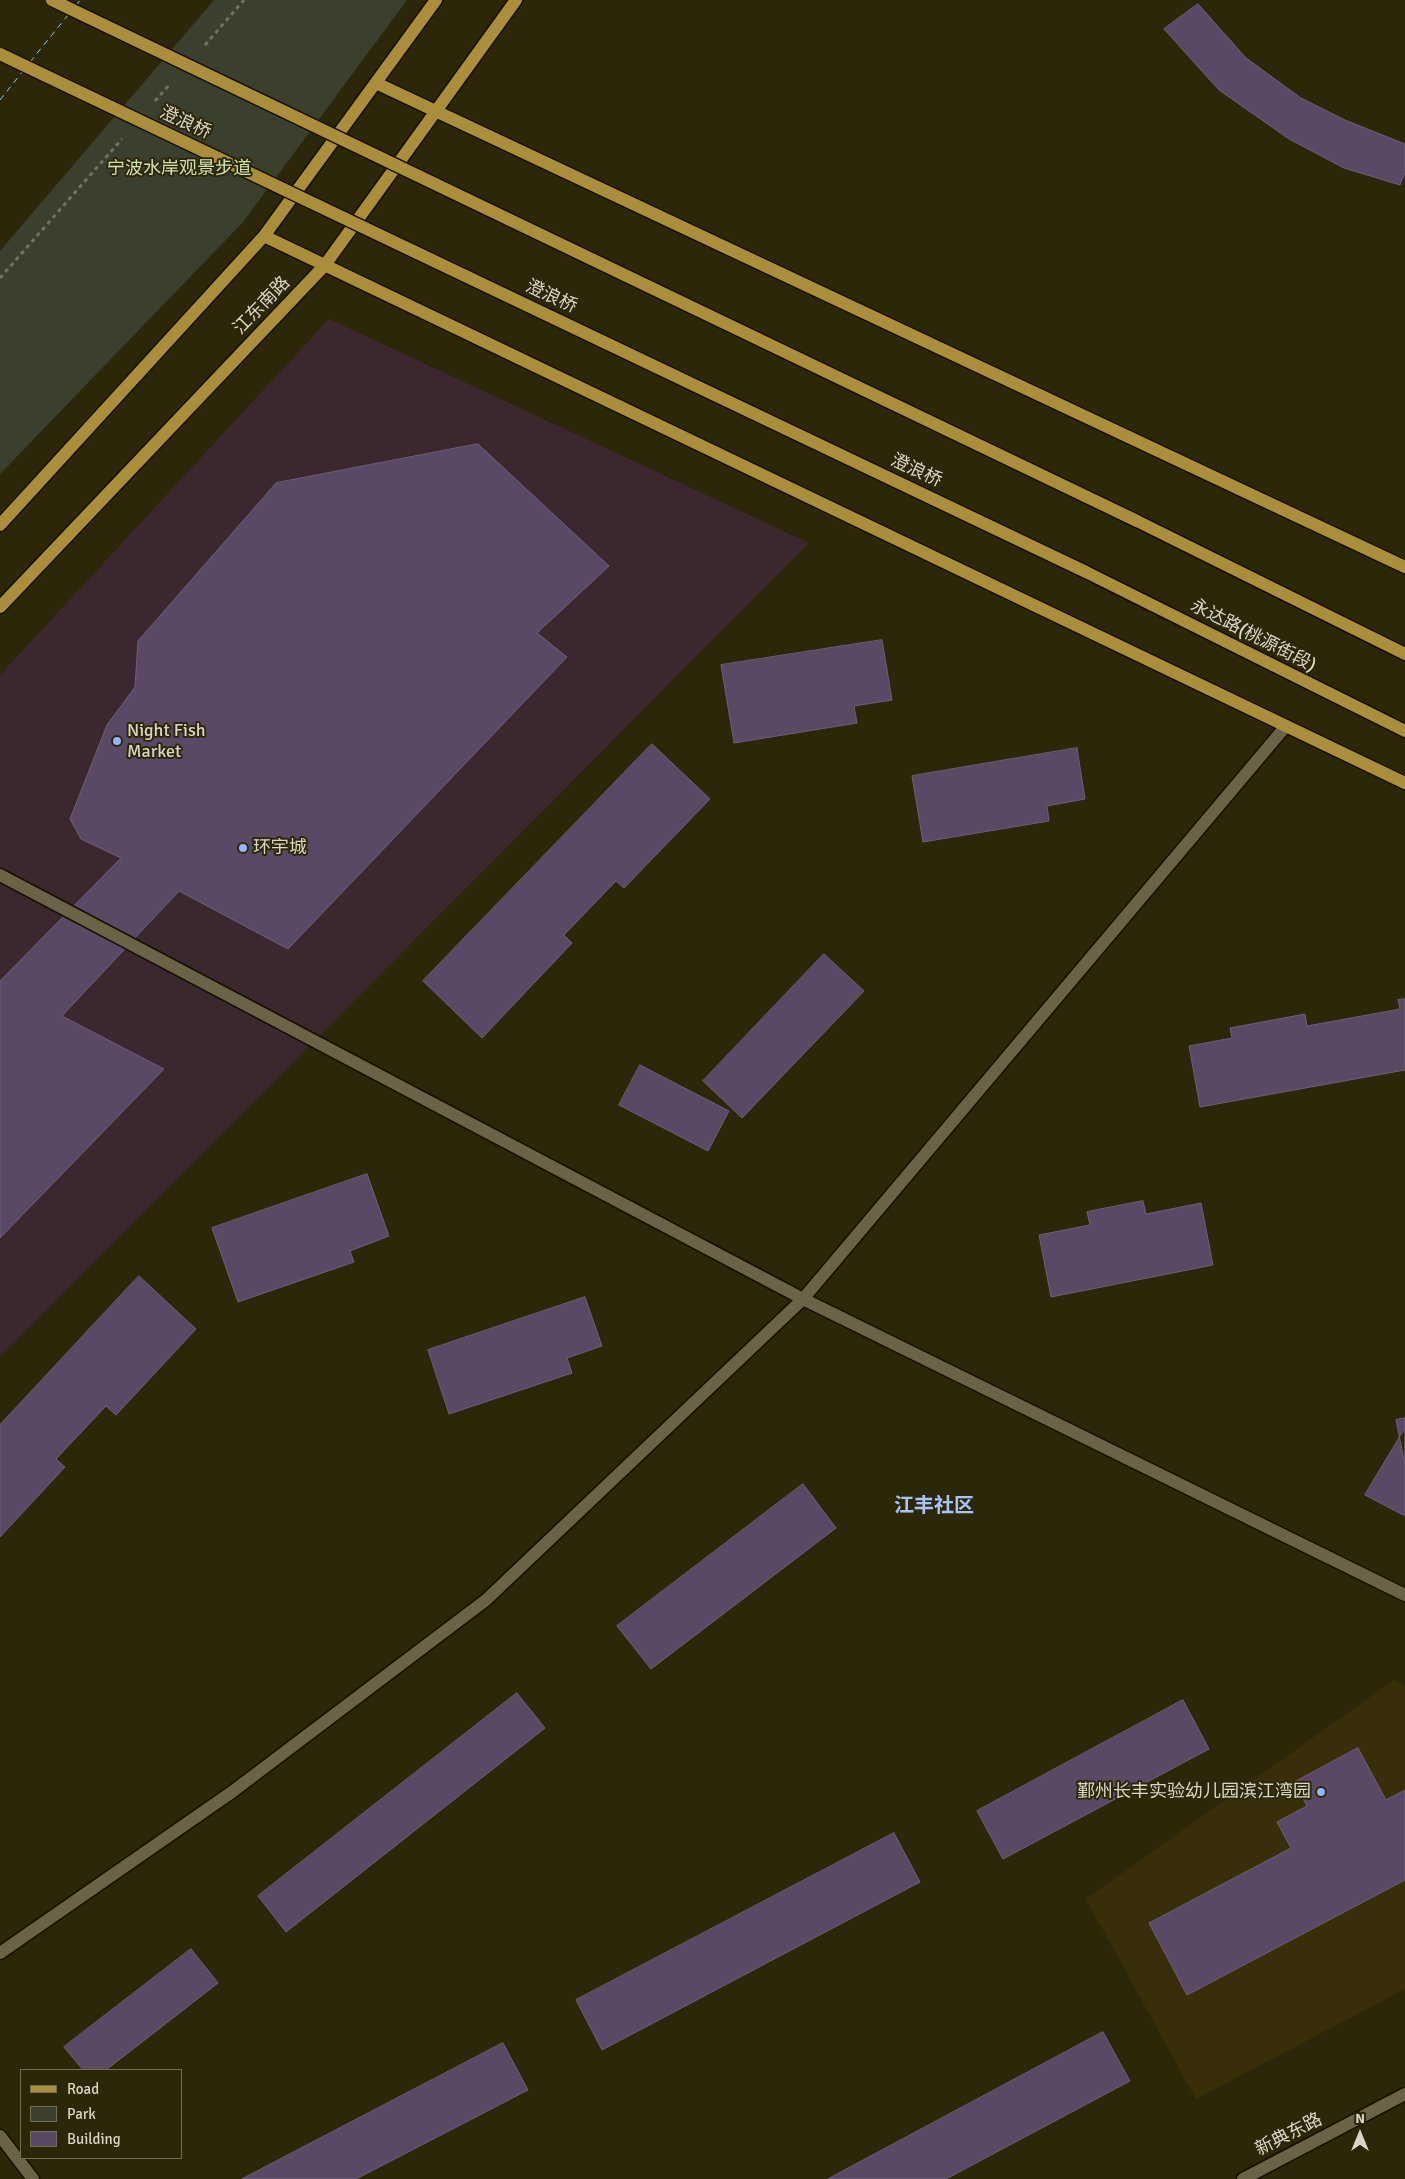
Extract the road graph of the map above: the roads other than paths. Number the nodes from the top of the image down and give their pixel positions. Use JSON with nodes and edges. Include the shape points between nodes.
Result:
{"nodes":[{"id":1,"x":52,"y":0,"type":"edge"},
{"id":2,"x":436,"y":0,"type":"edge"},
{"id":3,"x":516,"y":0,"type":"edge"},
{"id":4,"x":0,"y":54,"type":"edge"},
{"id":5,"x":376,"y":83,"type":"junction"},
{"id":6,"x":436,"y":111,"type":"junction"},
{"id":7,"x":264,"y":236,"type":"junction"},
{"id":8,"x":325,"y":265,"type":"junction"},
{"id":9,"x":0,"y":525,"type":"edge"},
{"id":10,"x":1405,"y":567,"type":"edge"},
{"id":11,"x":1086,"y":572,"type":"joint"},
{"id":12,"x":0,"y":607,"type":"edge"},
{"id":13,"x":1405,"y":654,"type":"edge"},
{"id":14,"x":1286,"y":726,"type":"junction"},
{"id":15,"x":1405,"y":731,"type":"edge"},
{"id":16,"x":1405,"y":783,"type":"edge"},
{"id":17,"x":0,"y":875,"type":"edge"},
{"id":18,"x":803,"y":1299,"type":"junction"},
{"id":19,"x":1405,"y":1595,"type":"edge"},
{"id":20,"x":0,"y":1953,"type":"edge"},
{"id":21,"x":1405,"y":2094,"type":"edge"},
{"id":22,"x":0,"y":2136,"type":"edge"},
{"id":23,"x":33,"y":2179,"type":"edge"},
{"id":24,"x":1243,"y":2179,"type":"edge"}],
"edges":[{"from":1,"to":13,"type":"main road","bridge":true,"via":[[1137,521]]},
{"from":2,"to":5,"type":"main road"},
{"from":3,"to":6,"type":"main road","name":"江东南路"},
{"from":4,"to":11,"type":"main road","name":"澄浪桥","bridge":true},
{"from":5,"to":6,"type":"main road"},
{"from":5,"to":7,"type":"main road"},
{"from":6,"to":8,"type":"main road","name":"江东南路"},
{"from":6,"to":10,"type":"main road"},
{"from":7,"to":8,"type":"main road"},
{"from":7,"to":9,"type":"main road"},
{"from":8,"to":12,"type":"main road","name":"江东南路"},
{"from":8,"to":14,"type":"main road"},
{"from":11,"to":15,"type":"main road","name":"永达路(桃源街段)"},
{"from":14,"to":16,"type":"main road"},
{"from":14,"to":18,"type":"street"},
{"from":17,"to":18,"type":"street"},
{"from":18,"to":19,"type":"street"},
{"from":18,"to":20,"type":"street","via":[[486,1600],[232,1792]]},
{"from":21,"to":24,"type":"street","name":"新典东路"},
{"from":22,"to":23,"type":"street"}]}
